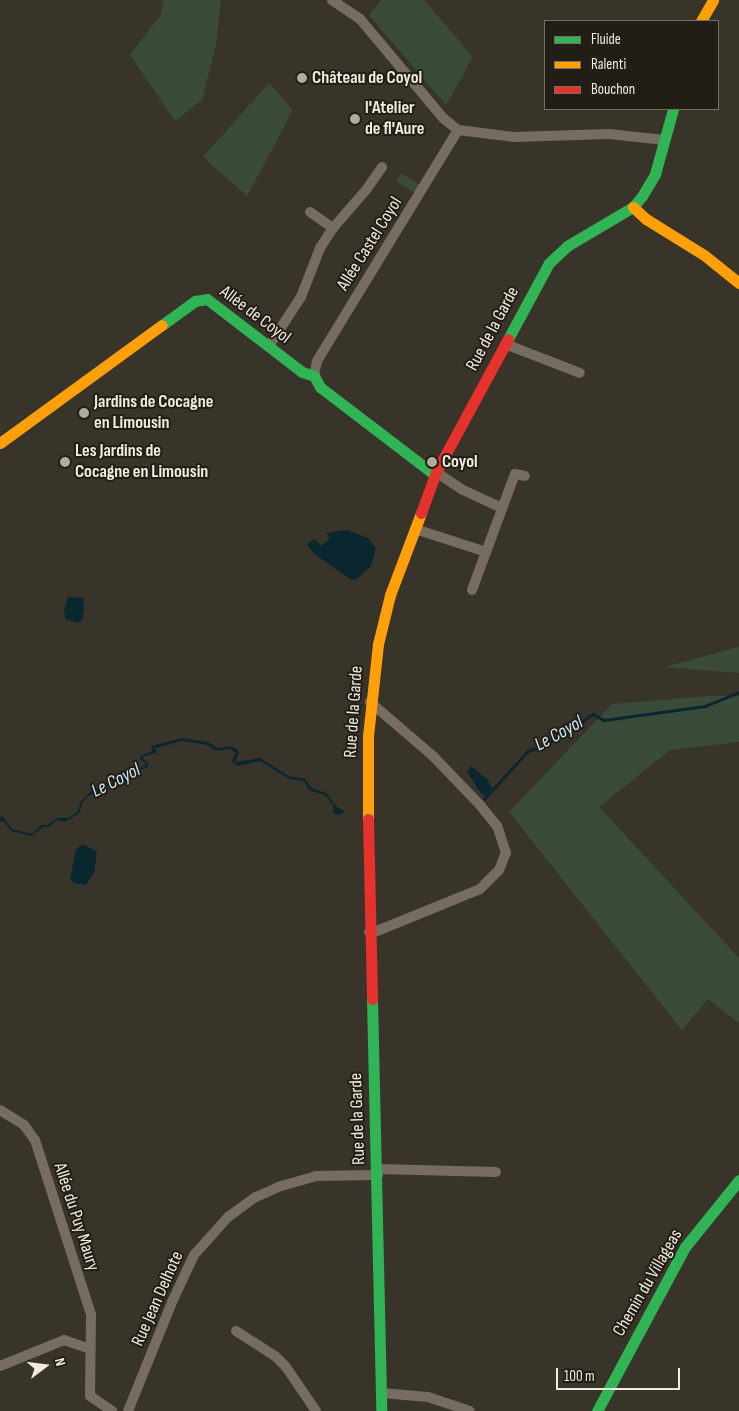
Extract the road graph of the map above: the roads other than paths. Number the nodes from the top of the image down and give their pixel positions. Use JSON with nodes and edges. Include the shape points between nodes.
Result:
{"nodes":[{"id":1,"x":332,"y":0,"type":"edge"},
{"id":2,"x":713,"y":0,"type":"edge"},
{"id":3,"x":702,"y":20,"type":"edge"},
{"id":4,"x":673,"y":110,"type":"edge"},
{"id":5,"x":458,"y":130,"type":"junction"},
{"id":6,"x":665,"y":140,"type":"junction"},
{"id":7,"x":382,"y":167,"type":"dead end"},
{"id":8,"x":633,"y":206,"type":"junction"},
{"id":9,"x":310,"y":212,"type":"dead end"},
{"id":10,"x":333,"y":228,"type":"junction"},
{"id":11,"x":739,"y":283,"type":"edge"},
{"id":12,"x":505,"y":344,"type":"junction"},
{"id":13,"x":269,"y":346,"type":"junction"},
{"id":14,"x":580,"y":373,"type":"dead end"},
{"id":15,"x":314,"y":376,"type":"junction"},
{"id":16,"x":0,"y":442,"type":"edge"},
{"id":17,"x":435,"y":474,"type":"junction"},
{"id":18,"x":525,"y":476,"type":"dead end"},
{"id":19,"x":502,"y":508,"type":"junction"},
{"id":20,"x":415,"y":529,"type":"junction"},
{"id":21,"x":486,"y":552,"type":"junction"},
{"id":22,"x":472,"y":590,"type":"dead end"},
{"id":23,"x":370,"y":702,"type":"junction"},
{"id":24,"x":369,"y":932,"type":"junction"},
{"id":25,"x":0,"y":1110,"type":"edge"},
{"id":26,"x":377,"y":1172,"type":"junction"},
{"id":27,"x":496,"y":1172,"type":"dead end"},
{"id":28,"x":739,"y":1180,"type":"edge"},
{"id":29,"x":236,"y":1331,"type":"dead end"},
{"id":30,"x":90,"y":1349,"type":"junction"},
{"id":31,"x":0,"y":1366,"type":"edge"},
{"id":32,"x":382,"y":1393,"type":"junction"},
{"id":33,"x":112,"y":1411,"type":"edge"},
{"id":34,"x":128,"y":1411,"type":"edge"},
{"id":35,"x":316,"y":1411,"type":"edge"},
{"id":36,"x":382,"y":1411,"type":"edge"},
{"id":37,"x":470,"y":1411,"type":"edge"},
{"id":38,"x":597,"y":1411,"type":"edge"}],
"edges":[{"from":1,"to":5,"type":"street","via":[[360,19],[443,118]]},
{"from":2,"to":3,"type":"main road"},
{"from":4,"to":6,"type":"main road","name":"Rue de la Garde"},
{"from":5,"to":6,"type":"street","via":[[514,137],[609,134]]},
{"from":5,"to":15,"type":"street","name":"Allée Castel Coyol","via":[[317,361]]},
{"from":6,"to":8,"type":"main road","name":"Rue de la Garde","via":[[655,174]]},
{"from":7,"to":10,"type":"street"},
{"from":8,"to":11,"type":"main road"},
{"from":8,"to":12,"type":"main road","name":"Rue de la Garde","via":[[558,254]]},
{"from":9,"to":10,"type":"street"},
{"from":10,"to":13,"type":"street","via":[[320,248],[301,297]]},
{"from":12,"to":14,"type":"street"},
{"from":12,"to":17,"type":"main road","name":"Rue de la Garde"},
{"from":13,"to":15,"type":"main road","name":"Allée de Coyol","via":[[302,372]]},
{"from":13,"to":16,"type":"main road","name":"Allée de Coyol","via":[[207,299],[195,301]]},
{"from":15,"to":17,"type":"main road","name":"Allée de Coyol","via":[[320,387]]},
{"from":17,"to":19,"type":"street"},
{"from":17,"to":20,"type":"main road","name":"Rue de la Garde"},
{"from":18,"to":19,"type":"street","via":[[514,474]]},
{"from":19,"to":21,"type":"street"},
{"from":20,"to":21,"type":"street"},
{"from":20,"to":23,"type":"main road","name":"Rue de la Garde","via":[[390,594],[378,644]]},
{"from":21,"to":22,"type":"street"},
{"from":23,"to":24,"type":"main road","name":"Rue de la Garde"},
{"from":23,"to":24,"type":"street","via":[[433,756],[480,805],[497,826],[506,852],[499,870],[480,889]]},
{"from":24,"to":26,"type":"main road","name":"Rue de la Garde"},
{"from":25,"to":30,"type":"street","name":"Allée du Puy Maury","via":[[24,1125],[34,1140],[91,1314]]},
{"from":26,"to":27,"type":"street","name":"Rue Jean Delhote"},
{"from":26,"to":32,"type":"main road","name":"Rue de la Garde"},
{"from":26,"to":34,"type":"street","name":"Rue Jean Delhote","via":[[316,1176],[278,1187],[228,1216],[194,1255]]},
{"from":28,"to":38,"type":"main road","name":"Chemin du Villageas","via":[[685,1246]]},
{"from":29,"to":35,"type":"street","via":[[286,1367]]},
{"from":30,"to":31,"type":"street","via":[[64,1340]]},
{"from":30,"to":33,"type":"street","name":"Allée du Puy Maury","via":[[90,1396]]},
{"from":32,"to":36,"type":"main road","name":"Rue de la Garde"},
{"from":32,"to":37,"type":"street","via":[[428,1397]]}]}
